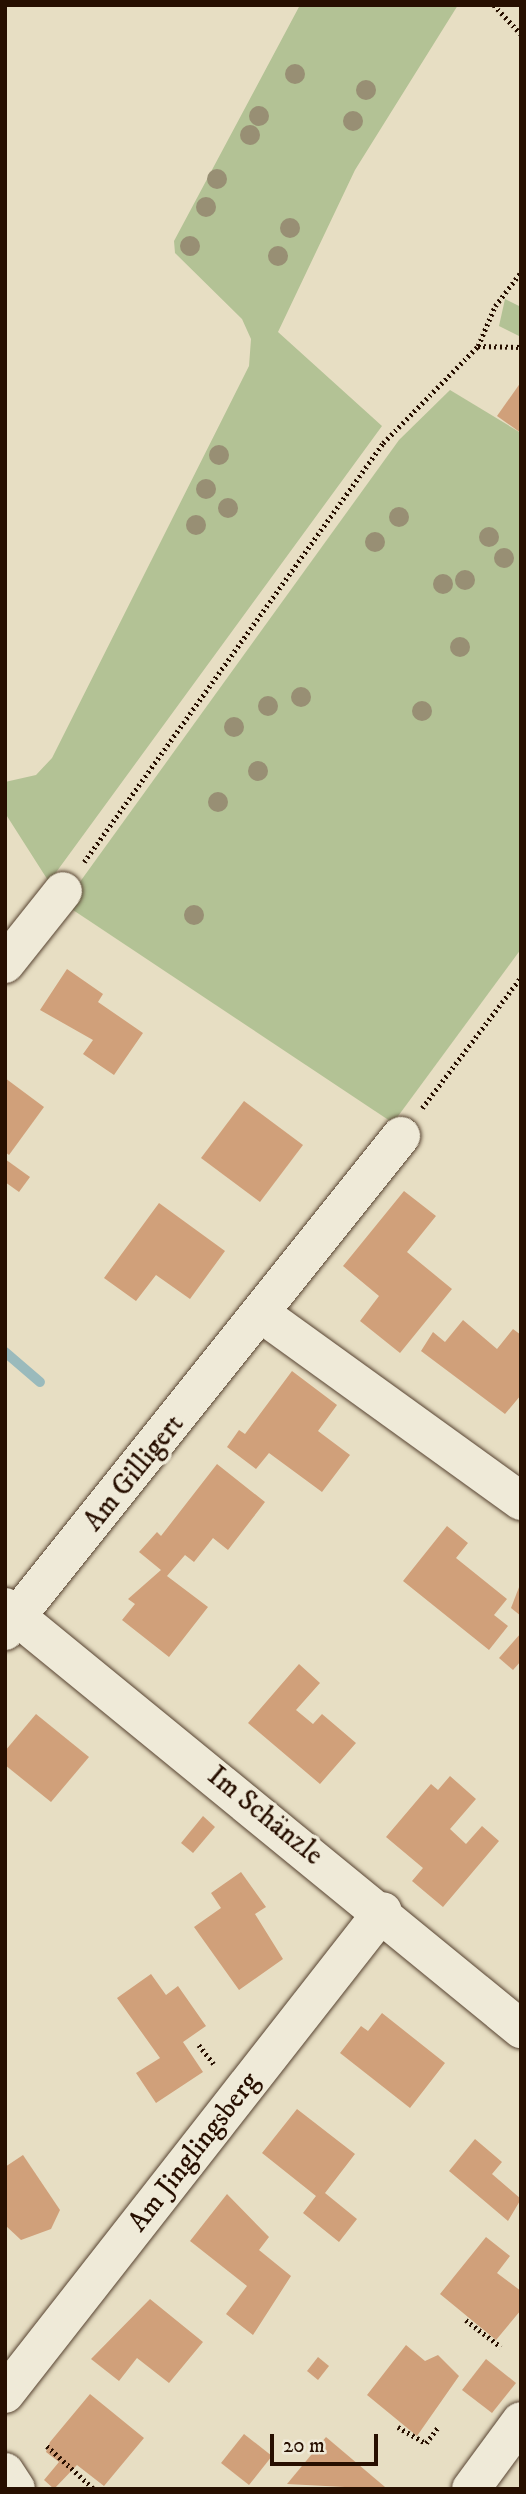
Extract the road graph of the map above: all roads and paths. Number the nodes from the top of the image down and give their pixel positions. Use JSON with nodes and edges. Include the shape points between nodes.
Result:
{"nodes":[{"id":1,"x":494,"y":5,"type":"edge"},
{"id":2,"x":521,"y":34,"type":"edge"},
{"id":3,"x":521,"y":272,"type":"edge"},
{"id":4,"x":478,"y":346,"type":"junction"},
{"id":5,"x":521,"y":347,"type":"edge"},
{"id":6,"x":63,"y":891,"type":"joint"},
{"id":7,"x":5,"y":964,"type":"edge"},
{"id":8,"x":521,"y":977,"type":"edge"},
{"id":9,"x":401,"y":1136,"type":"joint"},
{"id":10,"x":263,"y":1315,"type":"junction"},
{"id":11,"x":521,"y":1501,"type":"edge"},
{"id":12,"x":9,"y":1618,"type":"edge"},
{"id":13,"x":383,"y":1911,"type":"junction"},
{"id":14,"x":521,"y":2029,"type":"edge"},
{"id":15,"x":466,"y":2320,"type":"dead end"},
{"id":16,"x":501,"y":2347,"type":"dead end"},
{"id":17,"x":5,"y":2394,"type":"edge"},
{"id":18,"x":521,"y":2421,"type":"edge"},
{"id":19,"x":398,"y":2427,"type":"dead end"},
{"id":20,"x":438,"y":2427,"type":"dead end"},
{"id":21,"x":47,"y":2446,"type":"dead end"},
{"id":22,"x":5,"y":2472,"type":"edge"},
{"id":23,"x":16,"y":2489,"type":"edge"},
{"id":24,"x":94,"y":2489,"type":"edge"},
{"id":25,"x":471,"y":2489,"type":"edge"}],
"edges":[{"from":1,"to":2,"type":"path"},
{"from":3,"to":4,"type":"path","via":[[495,306]]},
{"from":4,"to":5,"type":"path"},
{"from":4,"to":6,"type":"path","via":[[383,443]]},
{"from":6,"to":7,"type":"street"},
{"from":8,"to":9,"type":"path"},
{"from":9,"to":10,"type":"street","name":"Am Gilligert"},
{"from":10,"to":11,"type":"street"},
{"from":10,"to":12,"type":"street","name":"Am Gilligert"},
{"from":12,"to":13,"type":"street","name":"Im Schänzle"},
{"from":13,"to":14,"type":"street","name":"Im Schänzle"},
{"from":13,"to":17,"type":"street","name":"Am Jinglingsberg"},
{"from":15,"to":16,"type":"path"},
{"from":18,"to":25,"type":"street"},
{"from":19,"to":20,"type":"path","via":[[426,2443]]},
{"from":21,"to":24,"type":"path"},
{"from":22,"to":23,"type":"street"}]}
